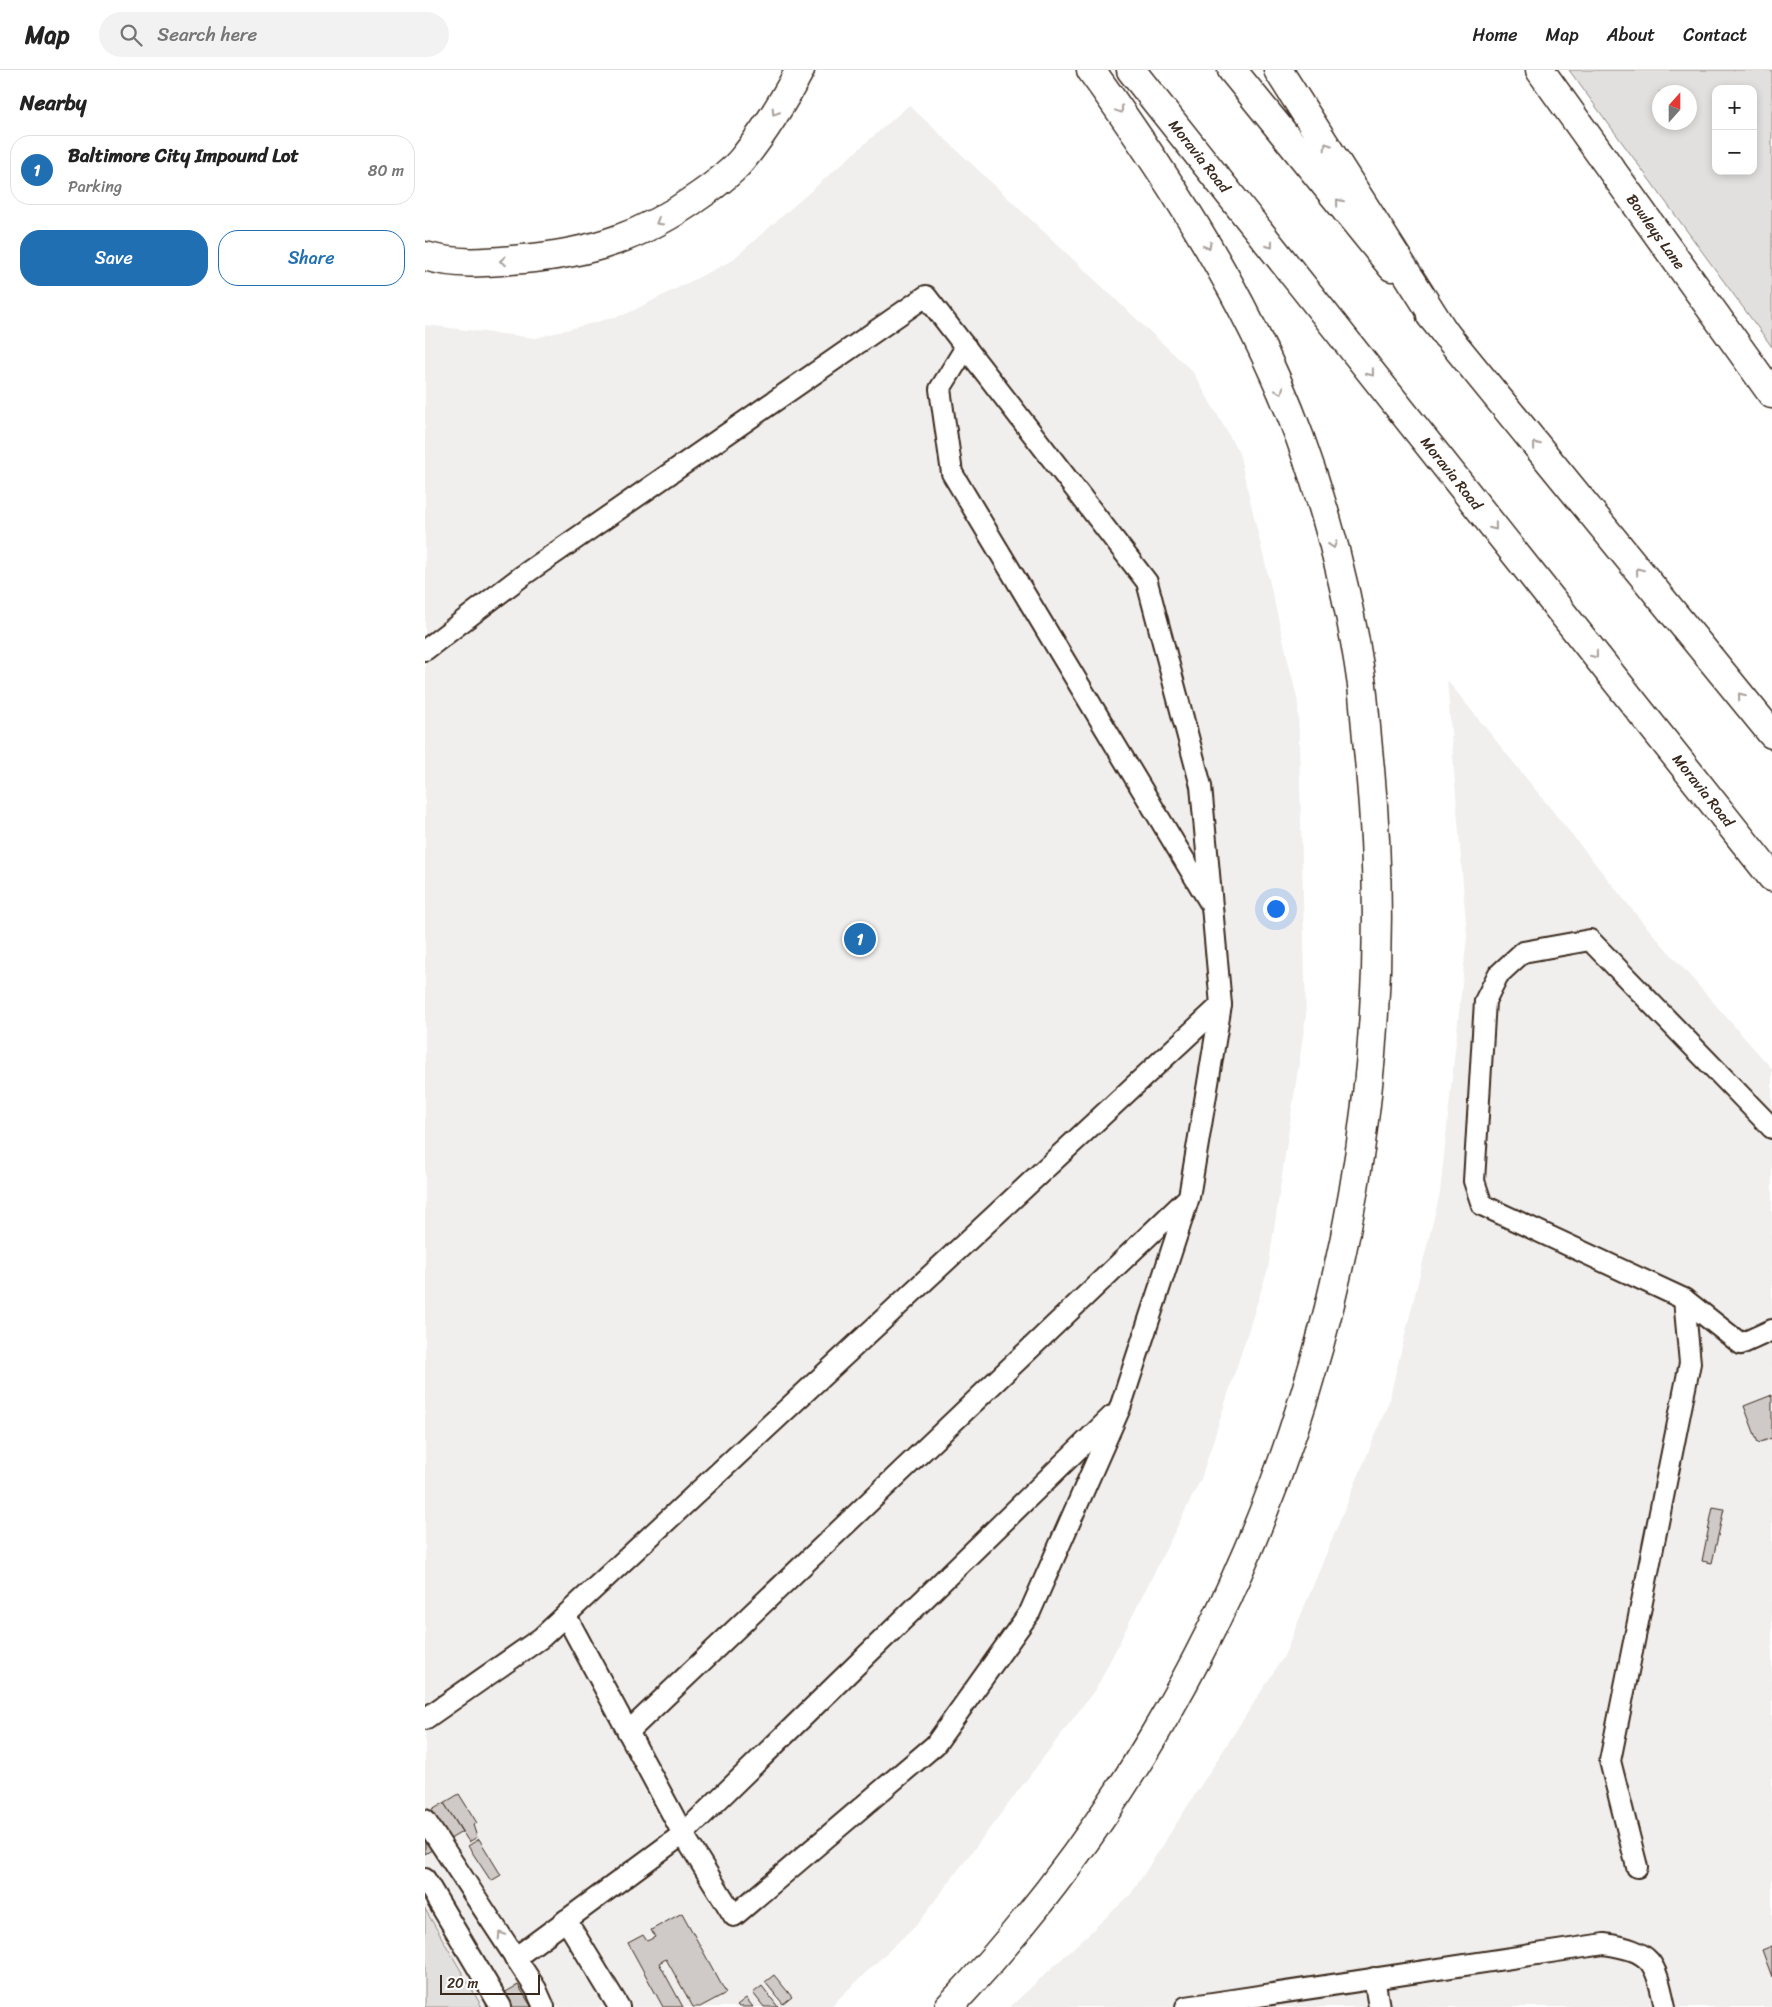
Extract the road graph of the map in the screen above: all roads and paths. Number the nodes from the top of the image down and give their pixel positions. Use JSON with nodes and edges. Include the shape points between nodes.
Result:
{"nodes":[{"id":1,"x":800,"y":70,"type":"edge"},
{"id":2,"x":1091,"y":70,"type":"edge"},
{"id":3,"x":1131,"y":70,"type":"edge"},
{"id":4,"x":1232,"y":70,"type":"edge"},
{"id":5,"x":1278,"y":70,"type":"edge"},
{"id":6,"x":1540,"y":70,"type":"edge"},
{"id":7,"x":425,"y":256,"type":"edge"},
{"id":8,"x":1447,"y":335,"type":"junction"},
{"id":9,"x":966,"y":347,"type":"junction"},
{"id":10,"x":1772,"y":394,"type":"edge"},
{"id":11,"x":425,"y":650,"type":"edge"},
{"id":12,"x":1772,"y":734,"type":"edge"},
{"id":13,"x":1772,"y":877,"type":"edge"},
{"id":14,"x":1212,"y":906,"type":"junction"},
{"id":15,"x":1221,"y":1005,"type":"junction"},
{"id":16,"x":1772,"y":1128,"type":"edge"},
{"id":17,"x":1189,"y":1197,"type":"junction"},
{"id":18,"x":1684,"y":1298,"type":"junction"},
{"id":19,"x":1772,"y":1330,"type":"edge"},
{"id":20,"x":1120,"y":1408,"type":"junction"},
{"id":21,"x":566,"y":1616,"type":"junction"},
{"id":22,"x":425,"y":1719,"type":"edge"},
{"id":23,"x":629,"y":1732,"type":"junction"},
{"id":24,"x":425,"y":1820,"type":"edge"},
{"id":25,"x":683,"y":1834,"type":"junction"},
{"id":26,"x":1637,"y":1867,"type":"dead end"},
{"id":27,"x":425,"y":1879,"type":"edge"},
{"id":28,"x":566,"y":1920,"type":"junction"},
{"id":29,"x":515,"y":1958,"type":"junction"},
{"id":30,"x":1374,"y":1978,"type":"junction"},
{"id":31,"x":1260,"y":1996,"type":"junction"},
{"id":32,"x":501,"y":2007,"type":"edge"},
{"id":33,"x":544,"y":2007,"type":"edge"},
{"id":34,"x":619,"y":2007,"type":"edge"},
{"id":35,"x":949,"y":2007,"type":"edge"},
{"id":36,"x":1186,"y":2007,"type":"edge"},
{"id":37,"x":1235,"y":2007,"type":"edge"},
{"id":38,"x":1379,"y":2007,"type":"edge"},
{"id":39,"x":1665,"y":2007,"type":"edge"}],
"edges":[{"from":1,"to":7,"type":"main road","one_way":true,"via":[[744,158],[712,188],[654,226],[601,246],[560,256],[473,264]]},
{"from":2,"to":35,"type":"main road","one_way":true,"via":[[1199,229],[1254,330],[1300,438],[1339,564],[1361,684],[1375,833],[1376,961],[1370,1079],[1354,1194],[1333,1300],[1307,1394],[1272,1492],[1233,1584],[1186,1680],[1128,1776],[1057,1879],[984,1970]]},
{"from":3,"to":13,"type":"main road","name":"Moravia Road","one_way":true},
{"from":8,"to":4,"type":"main road","one_way":true},
{"from":8,"to":5,"type":"main road","one_way":true},
{"from":6,"to":10,"type":"main road","name":"Bowleys Lane"},
{"from":12,"to":8,"type":"main road","one_way":true},
{"from":9,"to":11,"type":"lane","via":[[926,296],[522,576]]},
{"from":9,"to":14,"type":"lane","via":[[1147,582],[1201,786]]},
{"from":9,"to":14,"type":"lane","via":[[940,389],[952,473]]},
{"from":14,"to":15,"type":"lane"},
{"from":15,"to":17,"type":"lane"},
{"from":15,"to":21,"type":"lane"},
{"from":16,"to":18,"type":"lane","via":[[1590,940],[1523,952],[1498,975],[1485,1001],[1474,1182],[1482,1205]]},
{"from":17,"to":20,"type":"lane"},
{"from":17,"to":23,"type":"lane"},
{"from":18,"to":19,"type":"lane","via":[[1741,1344]]},
{"from":18,"to":26,"type":"lane","via":[[1690,1362],[1610,1761]]},
{"from":20,"to":25,"type":"lane"},
{"from":20,"to":25,"type":"lane","via":[[1030,1612],[935,1745],[734,1916]]},
{"from":21,"to":22,"type":"lane","via":[[541,1638]]},
{"from":21,"to":23,"type":"lane"},
{"from":23,"to":25,"type":"lane"},
{"from":29,"to":24,"type":"lane","one_way":true},
{"from":25,"to":28,"type":"lane"},
{"from":27,"to":32,"type":"lane"},
{"from":28,"to":29,"type":"lane"},
{"from":28,"to":34,"type":"lane"},
{"from":29,"to":33,"type":"lane"},
{"from":30,"to":31,"type":"lane"},
{"from":30,"to":38,"type":"lane"},
{"from":30,"to":39,"type":"lane","via":[[1604,1944],[1627,1947],[1648,1958],[1658,1976]]},
{"from":31,"to":36,"type":"lane"},
{"from":31,"to":37,"type":"lane"}]}
